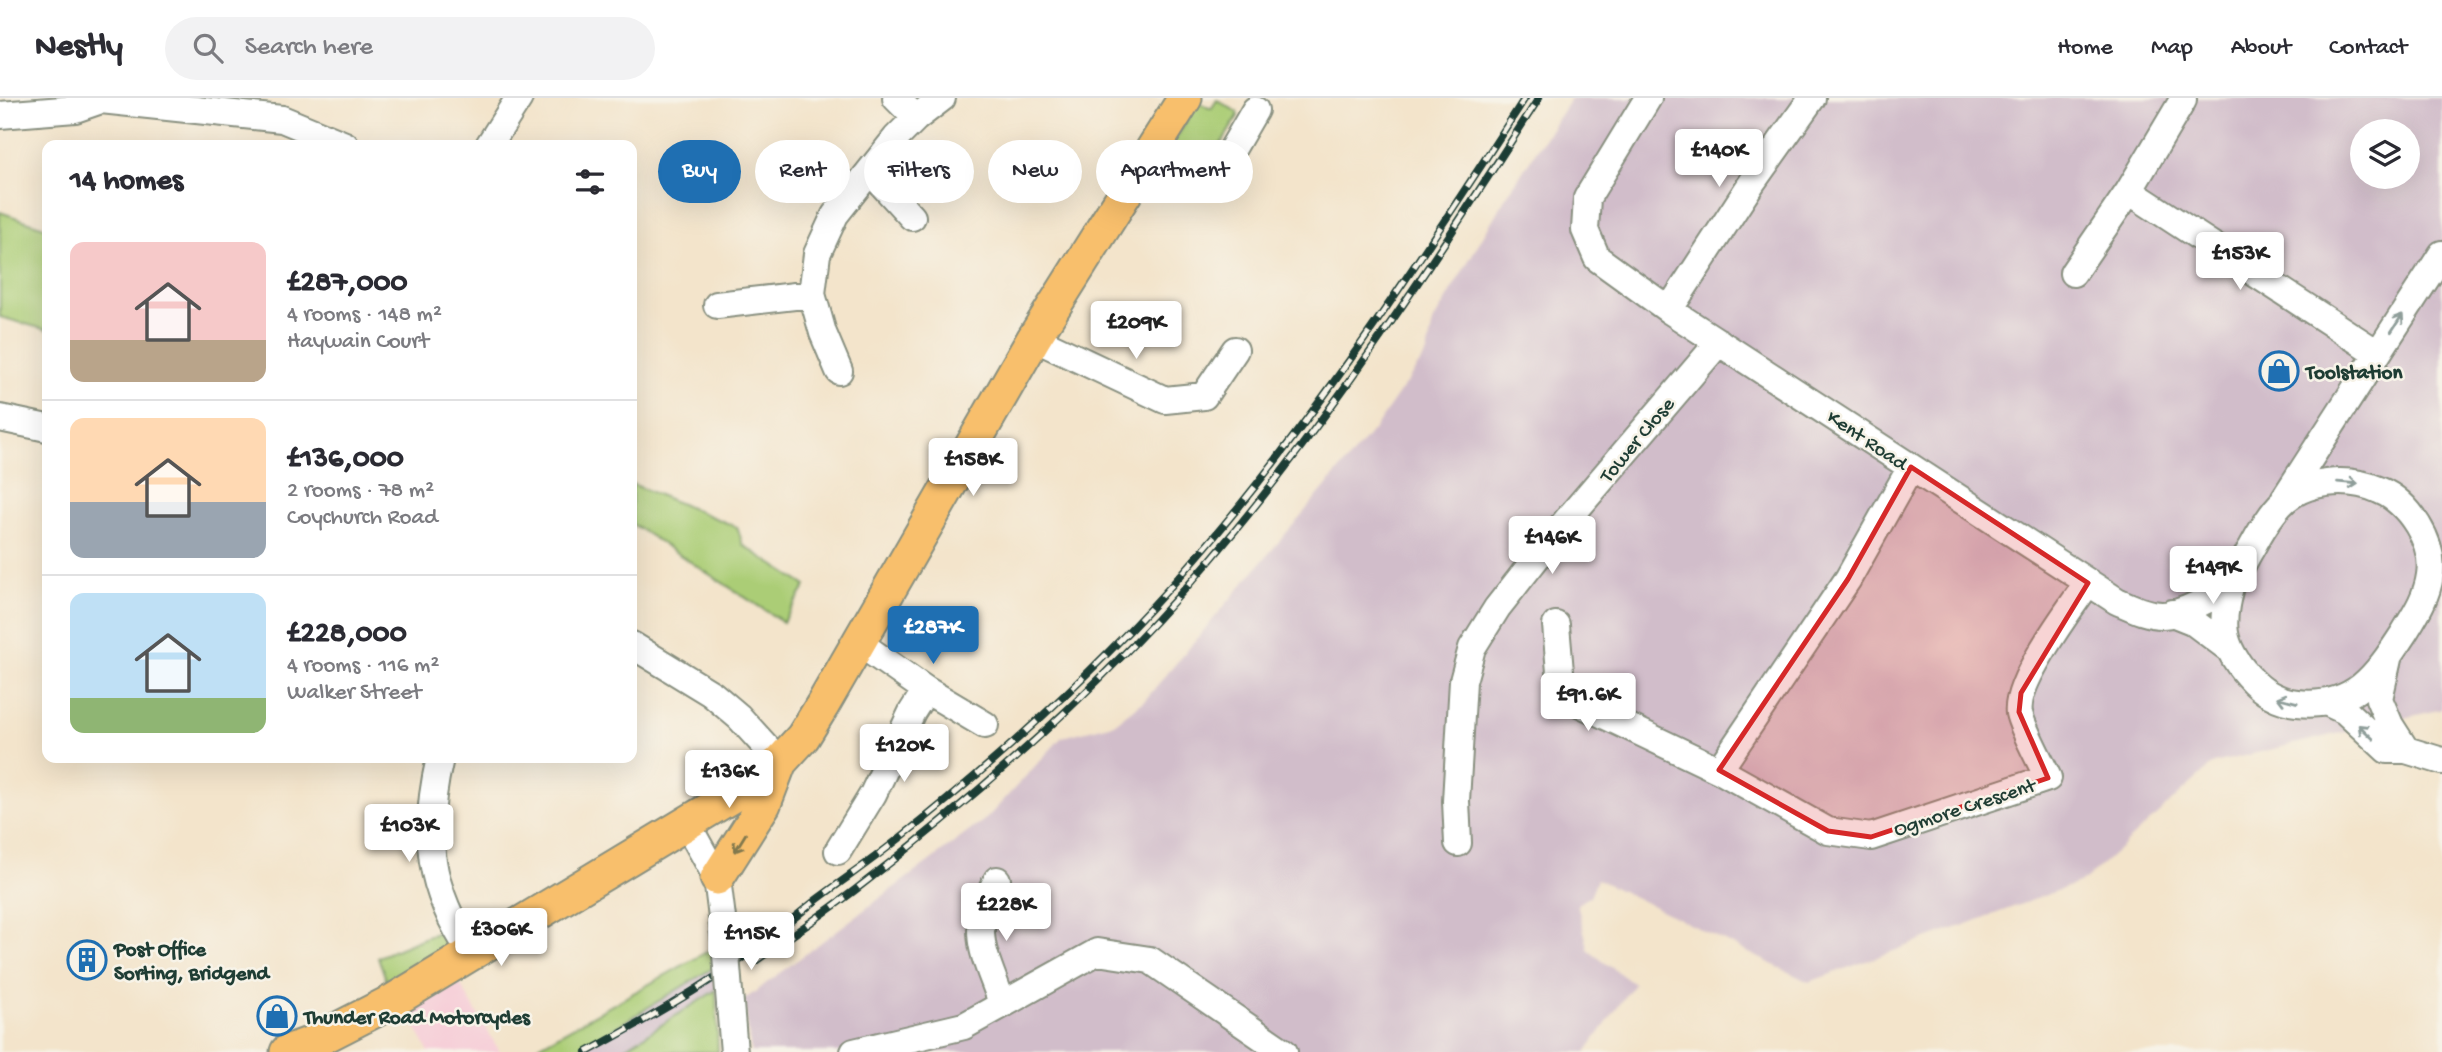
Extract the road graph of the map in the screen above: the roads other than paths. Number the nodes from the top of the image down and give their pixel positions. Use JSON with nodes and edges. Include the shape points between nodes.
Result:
{"nodes":[{"id":1,"x":519,"y":98,"type":"edge"},
{"id":2,"x":895,"y":98,"type":"edge"},
{"id":3,"x":942,"y":98,"type":"edge"},
{"id":4,"x":1185,"y":98,"type":"edge"},
{"id":5,"x":1648,"y":98,"type":"edge"},
{"id":6,"x":1812,"y":98,"type":"edge"},
{"id":7,"x":101,"y":99,"type":"edge"},
{"id":8,"x":2183,"y":100,"type":"dead end"},
{"id":9,"x":1250,"y":102,"type":"edge"},
{"id":10,"x":284,"y":109,"type":"edge"},
{"id":11,"x":0,"y":115,"type":"edge"},
{"id":12,"x":916,"y":118,"type":"junction"},
{"id":13,"x":337,"y":140,"type":"edge"},
{"id":14,"x":492,"y":140,"type":"edge"},
{"id":15,"x":894,"y":140,"type":"edge"},
{"id":16,"x":1234,"y":140,"type":"edge"},
{"id":17,"x":864,"y":179,"type":"edge"},
{"id":18,"x":2129,"y":191,"type":"junction"},
{"id":19,"x":899,"y":203,"type":"edge"},
{"id":20,"x":912,"y":217,"type":"dead end"},
{"id":21,"x":2442,"y":254,"type":"edge"},
{"id":22,"x":2073,"y":273,"type":"dead end"},
{"id":23,"x":812,"y":294,"type":"junction"},
{"id":24,"x":717,"y":305,"type":"dead end"},
{"id":25,"x":1669,"y":310,"type":"junction"},
{"id":26,"x":1034,"y":338,"type":"junction"},
{"id":27,"x":1719,"y":342,"type":"junction"},
{"id":28,"x":1235,"y":350,"type":"dead end"},
{"id":29,"x":2377,"y":353,"type":"junction"},
{"id":30,"x":839,"y":370,"type":"dead end"},
{"id":31,"x":0,"y":418,"type":"edge"},
{"id":32,"x":42,"y":427,"type":"edge"},
{"id":33,"x":1911,"y":467,"type":"junction"},
{"id":34,"x":2281,"y":504,"type":"junction"},
{"id":35,"x":2436,"y":548,"type":"edge"},
{"id":36,"x":2088,"y":583,"type":"junction"},
{"id":37,"x":2231,"y":583,"type":"junction"},
{"id":38,"x":2172,"y":613,"type":"junction"},
{"id":39,"x":1556,"y":625,"type":"dead end"},
{"id":40,"x":859,"y":643,"type":"junction"},
{"id":41,"x":637,"y":648,"type":"edge"},
{"id":42,"x":2228,"y":648,"type":"junction"},
{"id":43,"x":2388,"y":657,"type":"junction"},
{"id":44,"x":926,"y":690,"type":"junction"},
{"id":45,"x":2330,"y":704,"type":"junction"},
{"id":46,"x":985,"y":725,"type":"dead end"},
{"id":47,"x":2406,"y":750,"type":"junction"},
{"id":48,"x":2442,"y":761,"type":"edge"},
{"id":49,"x":780,"y":762,"type":"junction"},
{"id":50,"x":439,"y":763,"type":"edge"},
{"id":51,"x":1719,"y":770,"type":"junction"},
{"id":52,"x":687,"y":824,"type":"junction"},
{"id":53,"x":1458,"y":843,"type":"dead end"},
{"id":54,"x":838,"y":851,"type":"dead end"},
{"id":55,"x":718,"y":878,"type":"junction"},
{"id":56,"x":997,"y":880,"type":"dead end"},
{"id":57,"x":472,"y":954,"type":"junction"},
{"id":58,"x":1002,"y":1003,"type":"junction"},
{"id":59,"x":287,"y":1052,"type":"edge"},
{"id":60,"x":733,"y":1052,"type":"edge"},
{"id":61,"x":854,"y":1052,"type":"edge"},
{"id":62,"x":1284,"y":1052,"type":"edge"}],
"edges":[{"from":1,"to":14,"type":"street"},
{"from":2,"to":12,"type":"street"},
{"from":3,"to":12,"type":"street"},
{"from":4,"to":26,"type":"main road"},
{"from":5,"to":25,"type":"street","name":"Kent Road","via":[[1587,198],[1585,230],[1597,258]]},
{"from":6,"to":25,"type":"street"},
{"from":7,"to":10,"type":"street"},
{"from":7,"to":11,"type":"street","via":[[75,109]]},
{"from":8,"to":18,"type":"street"},
{"from":9,"to":16,"type":"street"},
{"from":10,"to":13,"type":"street"},
{"from":12,"to":15,"type":"street"},
{"from":17,"to":23,"type":"street","via":[[835,215],[817,254]]},
{"from":18,"to":22,"type":"street"},
{"from":18,"to":29,"type":"street"},
{"from":19,"to":20,"type":"street"},
{"from":29,"to":21,"type":"street","one_way":true},
{"from":23,"to":24,"type":"street"},
{"from":23,"to":30,"type":"street"},
{"from":25,"to":27,"type":"street","name":"Kent Road"},
{"from":26,"to":28,"type":"street","via":[[1165,400],[1205,396]]},
{"from":26,"to":40,"type":"main road"},
{"from":27,"to":33,"type":"street","name":"Kent Road"},
{"from":27,"to":53,"type":"street","name":"Tower Close","via":[[1556,533],[1472,648],[1464,681],[1456,801]]},
{"from":29,"to":34,"type":"street"},
{"from":31,"to":32,"type":"street"},
{"from":33,"to":36,"type":"street","name":"Kent Road"},
{"from":33,"to":51,"type":"street","via":[[1848,579]]},
{"from":34,"to":35,"type":"street","one_way":true,"via":[[2316,485],[2358,483],[2381,490],[2396,501]]},
{"from":34,"to":37,"type":"street"},
{"from":35,"to":43,"type":"street","via":[[2419,609]]},
{"from":36,"to":38,"type":"street","name":"Kent Road","via":[[2141,612]]},
{"from":36,"to":51,"type":"street","name":"Ogmore Crescent","via":[[2021,693],[2019,712],[2048,778],[1871,837],[1828,831]]},
{"from":37,"to":38,"type":"street","name":"Kent Road","via":[[2212,598]]},
{"from":37,"to":42,"type":"street","via":[[2223,611]]},
{"from":38,"to":42,"type":"street","name":"Kent Road","via":[[2192,621]]},
{"from":39,"to":51,"type":"street","name":"Ogmore Crescent","via":[[1562,695]]},
{"from":40,"to":44,"type":"street"},
{"from":40,"to":49,"type":"main road","via":[[803,737]]},
{"from":41,"to":49,"type":"street","via":[[712,694]]},
{"from":45,"to":42,"type":"street","one_way":true,"via":[[2291,703],[2271,696],[2254,684]]},
{"from":43,"to":45,"type":"street","via":[[2370,679]]},
{"from":43,"to":47,"type":"street","via":[[2379,699]]},
{"from":44,"to":46,"type":"street"},
{"from":44,"to":54,"type":"street"},
{"from":47,"to":45,"type":"street","one_way":true,"via":[[2387,750],[2345,711]]},
{"from":47,"to":48,"type":"street"},
{"from":49,"to":52,"type":"main road"},
{"from":49,"to":55,"type":"main road","one_way":true,"via":[[764,804]]},
{"from":50,"to":57,"type":"street","via":[[430,841],[433,870],[455,928]]},
{"from":52,"to":55,"type":"street"},
{"from":52,"to":57,"type":"main road"},
{"from":55,"to":60,"type":"street","bridge":true},
{"from":56,"to":58,"type":"street","via":[[984,903],[979,937]]},
{"from":57,"to":59,"type":"main road","via":[[391,1002]]},
{"from":58,"to":61,"type":"street","via":[[964,1026]]},
{"from":58,"to":62,"type":"street","via":[[1097,952],[1150,960]]}]}
